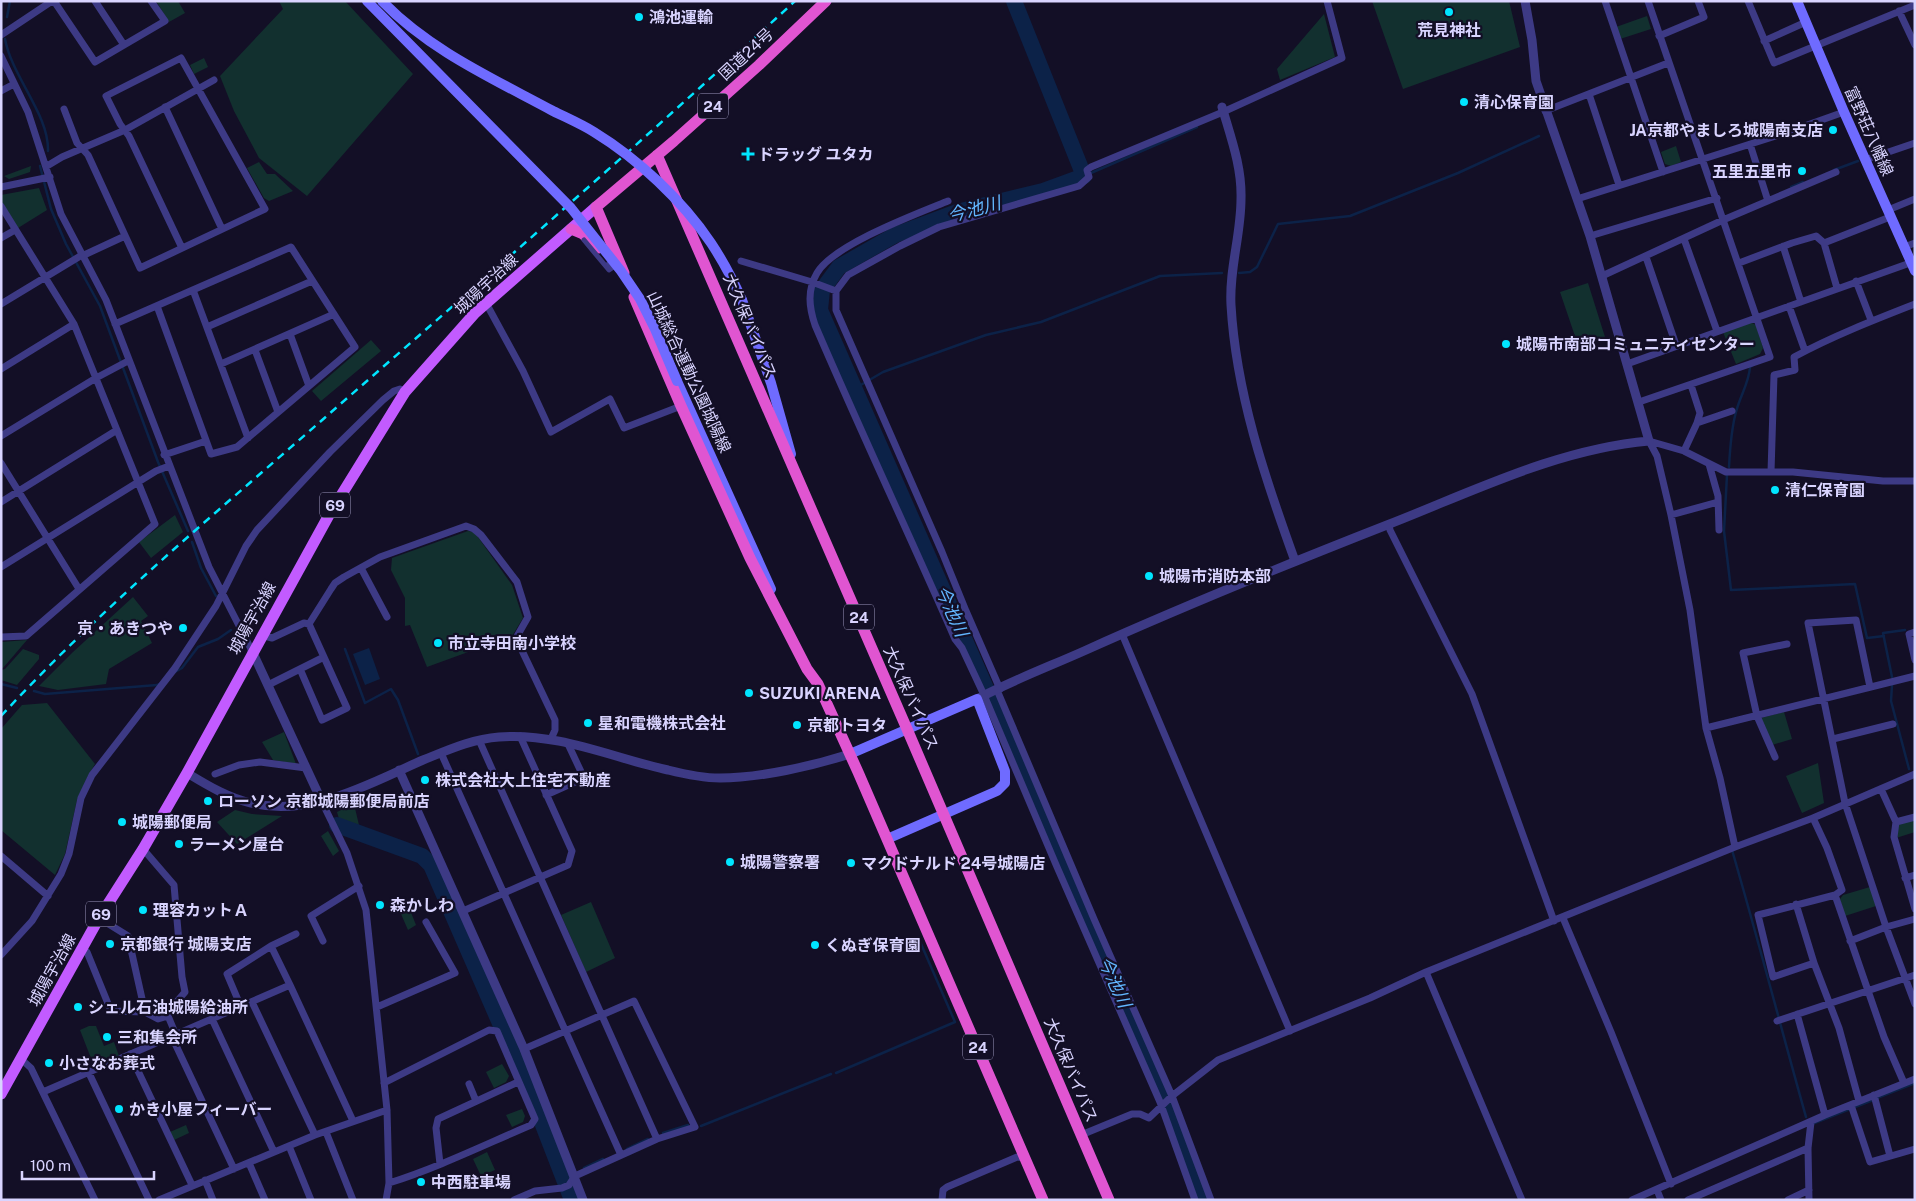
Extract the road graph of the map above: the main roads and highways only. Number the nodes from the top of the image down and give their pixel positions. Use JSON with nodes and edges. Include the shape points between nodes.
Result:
{"nodes":[{"id":1,"x":367,"y":1,"type":"edge"},
{"id":2,"x":382,"y":1,"type":"edge"},
{"id":3,"x":826,"y":1,"type":"edge"},
{"id":4,"x":1797,"y":1,"type":"edge"},
{"id":5,"x":657,"y":155,"type":"junction"},
{"id":6,"x":596,"y":207,"type":"junction"},
{"id":7,"x":577,"y":229,"type":"junction"},
{"id":8,"x":1913,"y":267,"type":"edge"},
{"id":9,"x":636,"y":300,"type":"junction"},
{"id":10,"x":800,"y":484,"type":"junction"},
{"id":11,"x":791,"y":636,"type":"junction"},
{"id":12,"x":908,"y":729,"type":"junction"},
{"id":13,"x":850,"y":754,"type":"junction"},
{"id":14,"x":944,"y":815,"type":"junction"},
{"id":15,"x":887,"y":839,"type":"junction"},
{"id":16,"x":1,"y":1094,"type":"edge"},
{"id":17,"x":1044,"y":1200,"type":"edge"},
{"id":18,"x":1109,"y":1200,"type":"edge"}],
"edges":[{"from":1,"to":11,"type":"main road","name":"山城総合運動公園城陽線","bridge":true,"via":[[571,208],[621,270],[655,329]]},
{"from":2,"to":10,"type":"main road","bridge":true,"via":[[425,39],[594,132],[659,183],[688,214],[711,242],[742,300],[771,383]]},
{"from":3,"to":5,"type":"highway","name":"国道24号","number":"24"},
{"from":4,"to":8,"type":"main road","name":"富野荘八幡線"},
{"from":5,"to":6,"type":"highway","name":"国道24号","number":"24"},
{"from":5,"to":10,"type":"highway","name":"大久保バイパス","number":"24"},
{"from":6,"to":7,"type":"main road","name":"城陽宇治線","number":"69"},
{"from":6,"to":9,"type":"highway","number":"24"},
{"from":7,"to":9,"type":"highway","via":[[612,263]]},
{"from":7,"to":16,"type":"main road","name":"城陽宇治線","number":"69","via":[[475,313],[405,392],[338,500],[143,849],[99,918]]},
{"from":9,"to":11,"type":"highway","number":"24","via":[[750,558]]},
{"from":10,"to":12,"type":"highway","name":"大久保バイパス","number":"24"},
{"from":11,"to":13,"type":"highway","number":"24","via":[[818,684]]},
{"from":12,"to":13,"type":"main road"},
{"from":12,"to":14,"type":"highway","name":"大久保バイパス","number":"24"},
{"from":12,"to":14,"type":"main road","via":[[981,697],[1005,771],[1005,782],[998,792]]},
{"from":13,"to":15,"type":"highway","number":"24"},
{"from":14,"to":15,"type":"main road"},
{"from":14,"to":18,"type":"highway","name":"大久保バイパス","number":"24"},
{"from":15,"to":17,"type":"highway","number":"24"}]}
